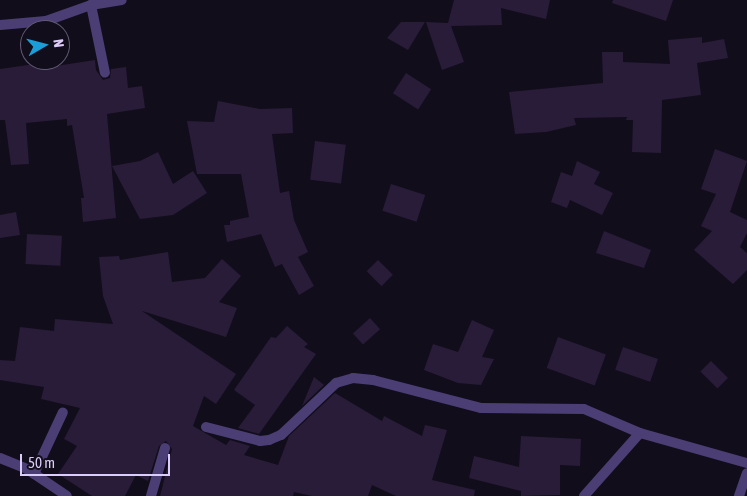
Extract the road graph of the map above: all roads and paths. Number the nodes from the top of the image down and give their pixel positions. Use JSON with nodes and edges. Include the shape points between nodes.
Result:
{"nodes":[{"id":1,"x":122,"y":0,"type":"edge"},
{"id":2,"x":91,"y":5,"type":"junction"},
{"id":3,"x":0,"y":25,"type":"edge"},
{"id":4,"x":105,"y":72,"type":"dead end"},
{"id":5,"x":63,"y":412,"type":"dead end"},
{"id":6,"x":206,"y":427,"type":"dead end"},
{"id":7,"x":640,"y":433,"type":"junction"},
{"id":8,"x":165,"y":448,"type":"dead end"},
{"id":9,"x":0,"y":458,"type":"edge"},
{"id":10,"x":747,"y":462,"type":"edge"},
{"id":11,"x":747,"y":472,"type":"edge"},
{"id":12,"x":34,"y":474,"type":"junction"},
{"id":13,"x":68,"y":496,"type":"edge"},
{"id":14,"x":152,"y":496,"type":"edge"},
{"id":15,"x":584,"y":496,"type":"edge"},
{"id":16,"x":739,"y":496,"type":"edge"}],
"edges":[{"from":1,"to":2,"type":"street"},
{"from":2,"to":3,"type":"street","via":[[46,21]]},
{"from":2,"to":4,"type":"street"},
{"from":5,"to":12,"type":"street"},
{"from":6,"to":7,"type":"street","via":[[260,442],[269,440],[281,434],[336,383],[353,378],[373,380],[482,408],[584,409]]},
{"from":7,"to":10,"type":"street"},
{"from":7,"to":15,"type":"street"},
{"from":8,"to":14,"type":"street"},
{"from":9,"to":12,"type":"street"},
{"from":11,"to":16,"type":"street"},
{"from":12,"to":13,"type":"street"}]}
